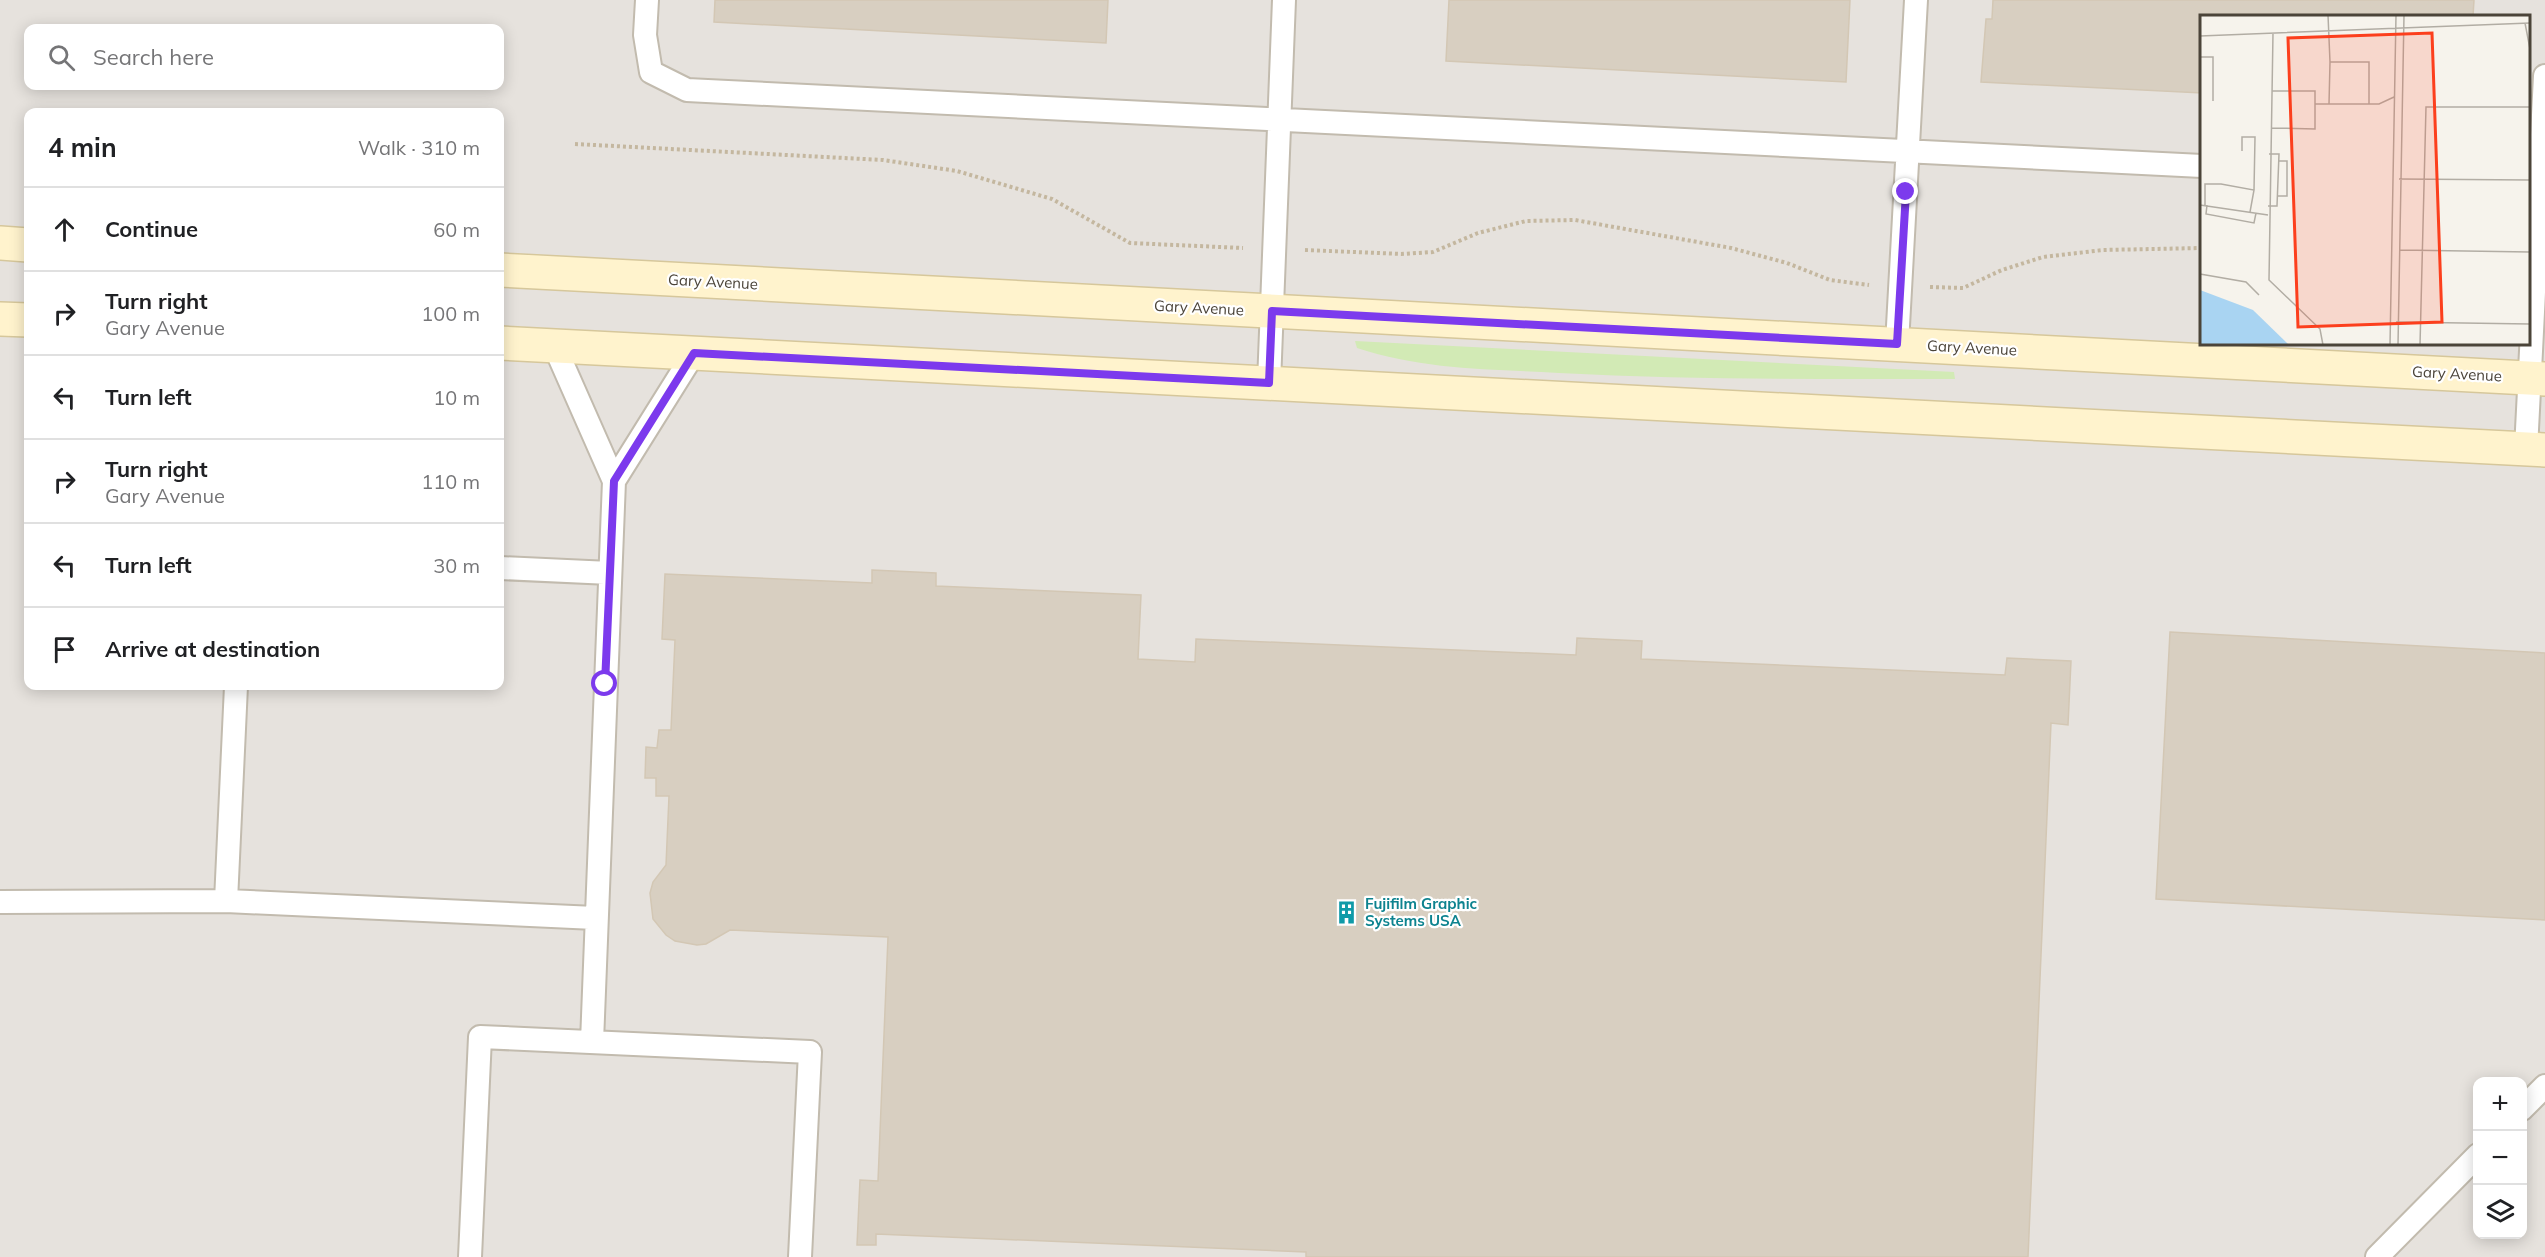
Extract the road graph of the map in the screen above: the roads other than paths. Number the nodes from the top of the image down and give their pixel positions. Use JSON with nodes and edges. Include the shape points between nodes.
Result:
{"nodes":[{"id":1,"x":646,"y":0,"type":"edge"},
{"id":2,"x":1284,"y":0,"type":"edge"},
{"id":3,"x":1916,"y":0,"type":"edge"},
{"id":4,"x":2545,"y":76,"type":"edge"},
{"id":5,"x":1279,"y":118,"type":"junction"},
{"id":6,"x":1909,"y":150,"type":"junction"},
{"id":7,"x":2200,"y":166,"type":"edge"},
{"id":8,"x":2538,"y":184,"type":"edge"},
{"id":9,"x":0,"y":243,"type":"edge"},
{"id":10,"x":24,"y":245,"type":"edge"},
{"id":11,"x":504,"y":270,"type":"edge"},
{"id":12,"x":1272,"y":311,"type":"junction"},
{"id":13,"x":0,"y":318,"type":"edge"},
{"id":14,"x":24,"y":320,"type":"edge"},
{"id":15,"x":504,"y":343,"type":"edge"},
{"id":16,"x":1897,"y":344,"type":"junction"},
{"id":17,"x":554,"y":345,"type":"junction"},
{"id":18,"x":694,"y":353,"type":"junction"},
{"id":19,"x":2537,"y":379,"type":"edge"},
{"id":20,"x":1269,"y":383,"type":"junction"},
{"id":21,"x":2535,"y":450,"type":"edge"},
{"id":22,"x":614,"y":481,"type":"junction"},
{"id":23,"x":504,"y":568,"type":"edge"},
{"id":24,"x":610,"y":573,"type":"junction"},
{"id":25,"x":236,"y":690,"type":"edge"},
{"id":26,"x":226,"y":901,"type":"junction"},
{"id":27,"x":0,"y":902,"type":"edge"},
{"id":28,"x":595,"y":918,"type":"junction"},
{"id":29,"x":592,"y":1042,"type":"junction"},
{"id":30,"x":2545,"y":1086,"type":"edge"},
{"id":31,"x":2527,"y":1105,"type":"edge"},
{"id":32,"x":2473,"y":1160,"type":"edge"},
{"id":33,"x":470,"y":1257,"type":"edge"},
{"id":34,"x":800,"y":1257,"type":"edge"},
{"id":35,"x":2377,"y":1257,"type":"edge"}],
"edges":[{"from":1,"to":5,"type":"lane","via":[[645,35],[651,72],[687,90]]},
{"from":2,"to":5,"type":"lane"},
{"from":3,"to":6,"type":"lane"},
{"from":4,"to":8,"type":"lane"},
{"from":5,"to":6,"type":"lane"},
{"from":5,"to":12,"type":"lane"},
{"from":6,"to":7,"type":"lane"},
{"from":6,"to":16,"type":"lane"},
{"from":8,"to":19,"type":"lane"},
{"from":9,"to":10,"type":"main road"},
{"from":11,"to":12,"type":"main road","name":"Gary Avenue"},
{"from":12,"to":16,"type":"main road","name":"Gary Avenue"},
{"from":12,"to":20,"type":"lane"},
{"from":13,"to":14,"type":"main road"},
{"from":15,"to":17,"type":"main road"},
{"from":16,"to":19,"type":"main road","name":"Gary Avenue"},
{"from":17,"to":18,"type":"main road"},
{"from":17,"to":22,"type":"lane"},
{"from":18,"to":20,"type":"main road"},
{"from":18,"to":22,"type":"lane"},
{"from":19,"to":21,"type":"lane"},
{"from":20,"to":21,"type":"main road"},
{"from":22,"to":24,"type":"lane"},
{"from":23,"to":24,"type":"lane"},
{"from":24,"to":28,"type":"lane"},
{"from":25,"to":26,"type":"lane"},
{"from":26,"to":27,"type":"lane"},
{"from":26,"to":28,"type":"lane"},
{"from":28,"to":29,"type":"lane"},
{"from":29,"to":33,"type":"lane","via":[[480,1037]]},
{"from":29,"to":34,"type":"lane","via":[[810,1052]]},
{"from":30,"to":31,"type":"lane"},
{"from":32,"to":35,"type":"lane"}]}
